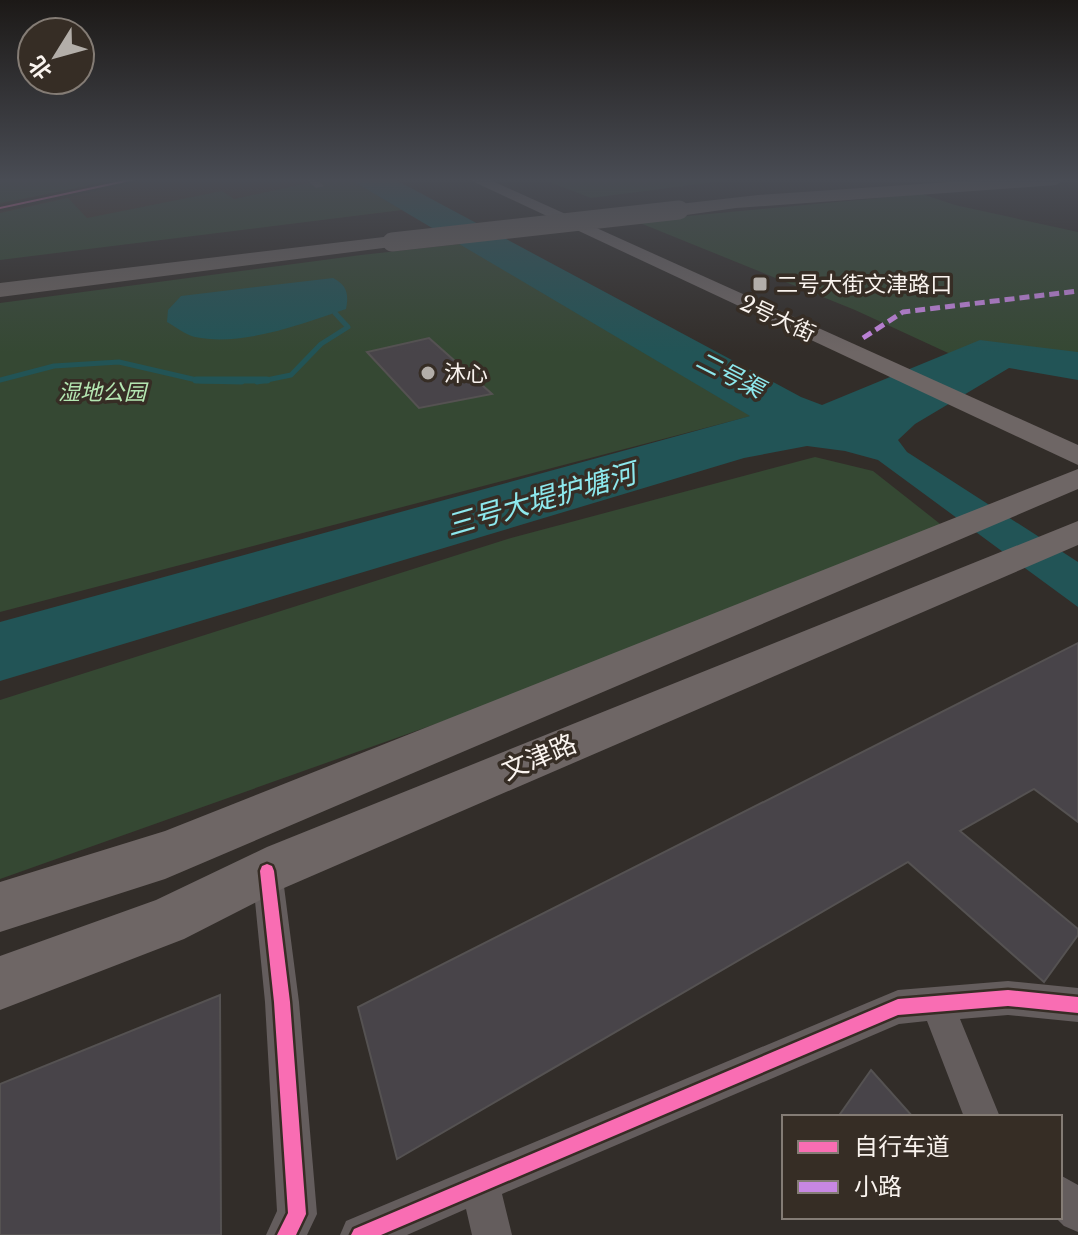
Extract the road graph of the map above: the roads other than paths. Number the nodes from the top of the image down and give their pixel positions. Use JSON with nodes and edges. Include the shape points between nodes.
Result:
{"nodes":[{"id":1,"x":317,"y":238,"type":"edge"},
{"id":2,"x":431,"y":238,"type":"edge"},
{"id":3,"x":610,"y":238,"type":"edge"},
{"id":4,"x":633,"y":238,"type":"edge"},
{"id":5,"x":0,"y":277,"type":"edge"},
{"id":6,"x":0,"y":290,"type":"edge"},
{"id":7,"x":882,"y":356,"type":"junction"},
{"id":8,"x":996,"y":408,"type":"junction"},
{"id":9,"x":1078,"y":434,"type":"edge"},
{"id":10,"x":1078,"y":456,"type":"edge"},
{"id":11,"x":1078,"y":478,"type":"edge"},
{"id":12,"x":1069,"y":536,"type":"edge"},
{"id":13,"x":267,"y":871,"type":"junction"},
{"id":14,"x":0,"y":907,"type":"edge"},
{"id":15,"x":0,"y":983,"type":"edge"},
{"id":16,"x":937,"y":1003,"type":"junction"},
{"id":17,"x":1078,"y":1005,"type":"edge"},
{"id":18,"x":981,"y":1115,"type":"edge"},
{"id":19,"x":480,"y":1184,"type":"junction"},
{"id":20,"x":1062,"y":1196,"type":"edge"},
{"id":21,"x":1078,"y":1212,"type":"edge"},
{"id":22,"x":286,"y":1235,"type":"edge"},
{"id":23,"x":360,"y":1235,"type":"edge"},
{"id":24,"x":492,"y":1235,"type":"edge"}],
"edges":[{"from":1,"to":5,"type":"highway"},
{"from":2,"to":6,"type":"highway","bridge":true},
{"from":3,"to":7,"type":"main road","name":"2号大街"},
{"from":4,"to":7,"type":"main road","name":"2号大街"},
{"from":7,"to":8,"type":"main road","name":"2号大街"},
{"from":8,"to":9,"type":"main road","name":"2号大街"},
{"from":8,"to":10,"type":"main road","name":"2号大街"},
{"from":11,"to":14,"type":"main road","name":"文津路","via":[[165,855]]},
{"from":12,"to":13,"type":"main road","name":"文津路"},
{"from":13,"to":15,"type":"main road","name":"文津路","via":[[166,921]]},
{"from":13,"to":22,"type":"street","via":[[297,1214]]},
{"from":16,"to":17,"type":"street","via":[[1008,998]]},
{"from":16,"to":18,"type":"street"},
{"from":16,"to":19,"type":"street","via":[[898,1007]]},
{"from":19,"to":23,"type":"street"},
{"from":19,"to":24,"type":"street"},
{"from":20,"to":21,"type":"street"}]}
